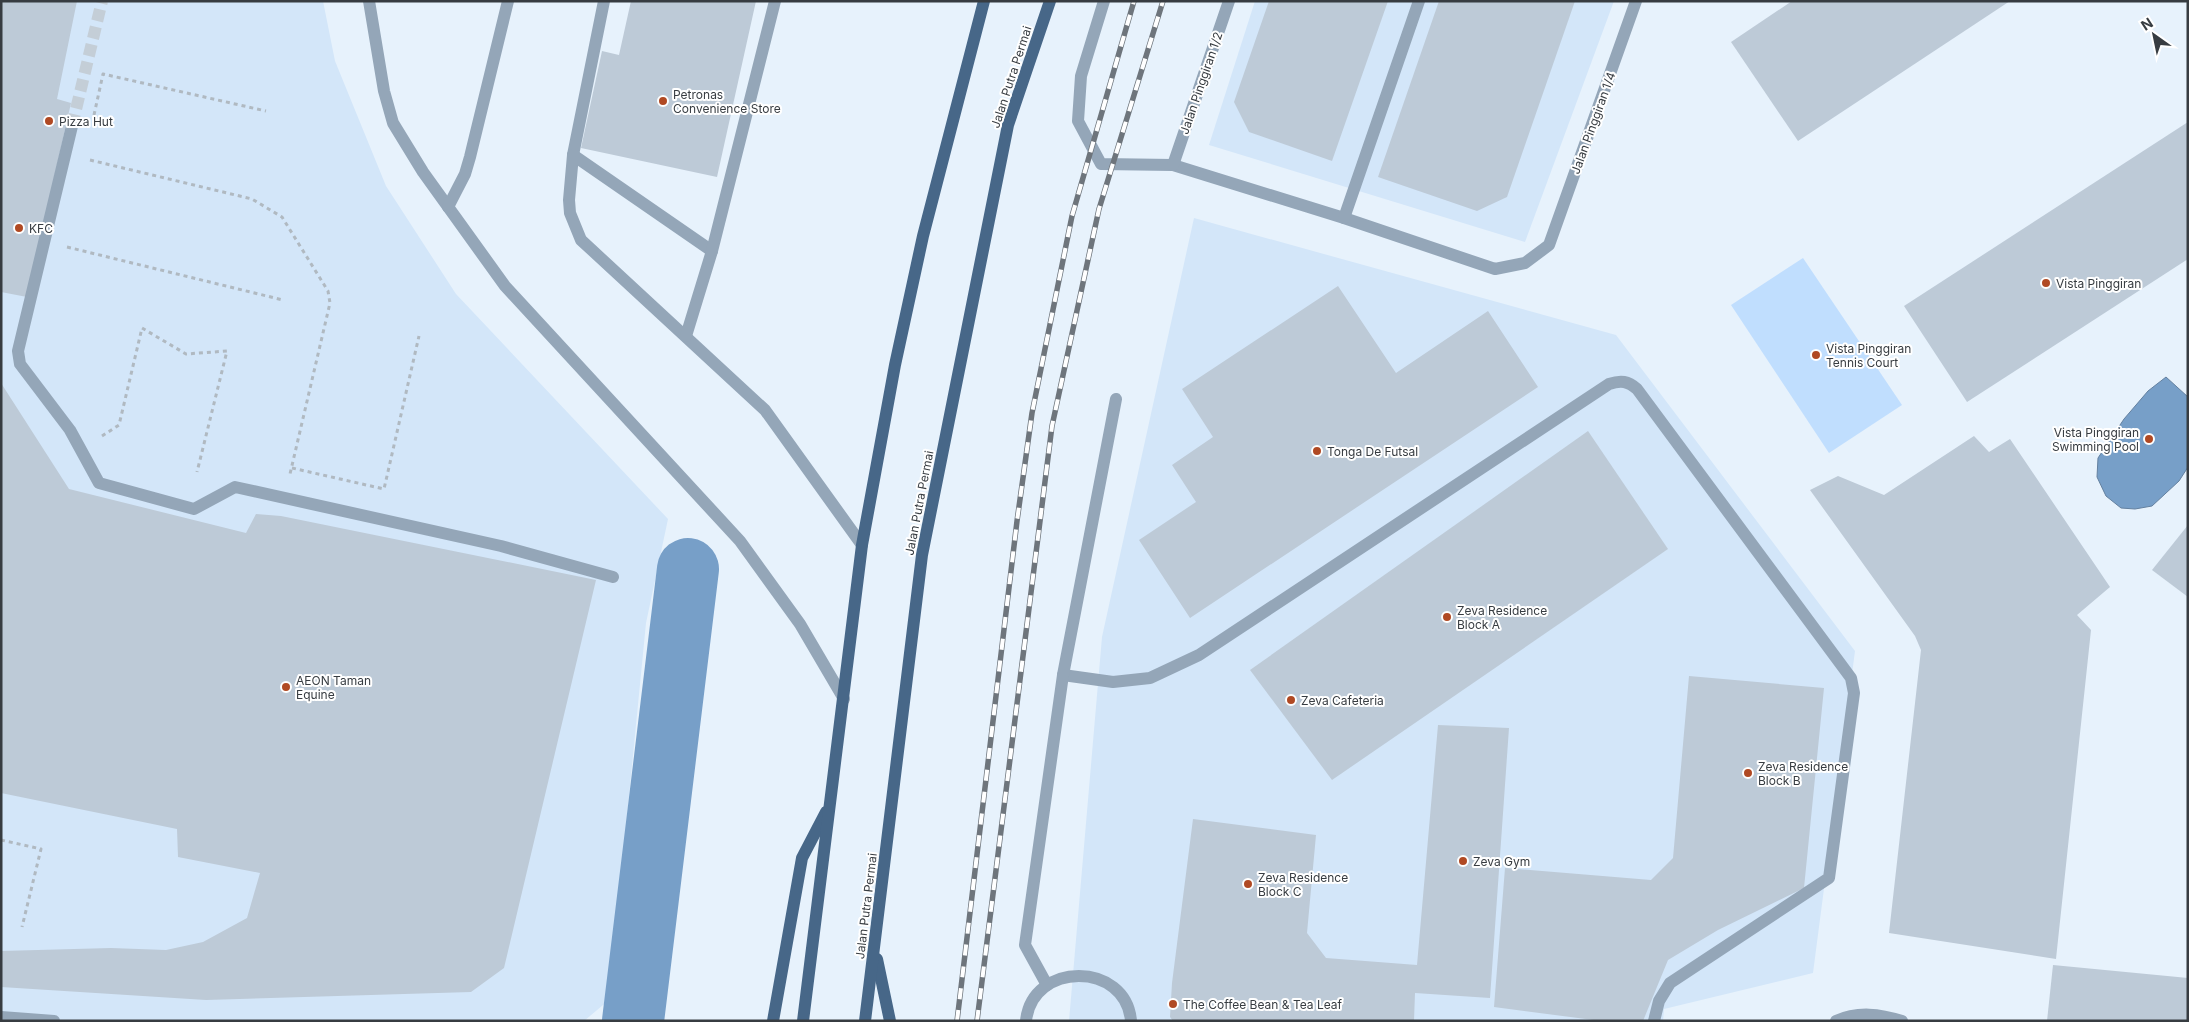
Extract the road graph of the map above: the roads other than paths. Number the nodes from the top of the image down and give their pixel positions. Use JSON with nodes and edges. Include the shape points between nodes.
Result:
{"nodes":[{"id":1,"x":369,"y":1,"type":"edge"},
{"id":2,"x":508,"y":1,"type":"edge"},
{"id":3,"x":604,"y":1,"type":"edge"},
{"id":4,"x":775,"y":1,"type":"edge"},
{"id":5,"x":984,"y":1,"type":"edge"},
{"id":6,"x":1050,"y":1,"type":"edge"},
{"id":7,"x":1104,"y":1,"type":"edge"},
{"id":8,"x":1229,"y":1,"type":"edge"},
{"id":9,"x":1418,"y":1,"type":"edge"},
{"id":10,"x":1636,"y":1,"type":"edge"},
{"id":11,"x":72,"y":126,"type":"tunnel mouth"},
{"id":12,"x":573,"y":155,"type":"junction"},
{"id":13,"x":1173,"y":165,"type":"junction"},
{"id":14,"x":448,"y":207,"type":"junction"},
{"id":15,"x":1344,"y":218,"type":"junction"},
{"id":16,"x":712,"y":251,"type":"junction"},
{"id":17,"x":686,"y":336,"type":"junction"},
{"id":18,"x":1116,"y":399,"type":"dead end"},
{"id":19,"x":862,"y":545,"type":"junction"},
{"id":20,"x":613,"y":577,"type":"dead end"},
{"id":21,"x":1063,"y":675,"type":"junction"},
{"id":22,"x":844,"y":699,"type":"junction"},
{"id":23,"x":830,"y":803,"type":"junction"},
{"id":24,"x":874,"y":950,"type":"junction"},
{"id":25,"x":1047,"y":985,"type":"junction"},
{"id":26,"x":1,"y":1016,"type":"edge"},
{"id":27,"x":54,"y":1021,"type":"edge"},
{"id":28,"x":773,"y":1021,"type":"edge"},
{"id":29,"x":803,"y":1021,"type":"edge"},
{"id":30,"x":865,"y":1021,"type":"edge"},
{"id":31,"x":890,"y":1021,"type":"edge"},
{"id":32,"x":1026,"y":1021,"type":"edge"},
{"id":33,"x":1130,"y":1021,"type":"edge"},
{"id":34,"x":1654,"y":1021,"type":"edge"},
{"id":35,"x":1836,"y":1021,"type":"edge"},
{"id":36,"x":1902,"y":1021,"type":"edge"}],
"edges":[{"from":1,"to":14,"type":"street","via":[[384,91],[393,123]]},
{"from":2,"to":14,"type":"street","via":[[470,157]]},
{"from":3,"to":12,"type":"street"},
{"from":4,"to":16,"type":"street"},
{"from":5,"to":19,"type":"main road","via":[[923,236]]},
{"from":6,"to":24,"type":"main road","name":"Jalan Putra Permai","via":[[1008,125],[922,555]]},
{"from":7,"to":13,"type":"street","via":[[1081,76],[1078,121],[1101,164]]},
{"from":8,"to":13,"type":"street","name":"Jalan Pinggiran 1/2"},
{"from":9,"to":15,"type":"street"},
{"from":10,"to":15,"type":"street","name":"Jalan Pinggiran 1/4","via":[[1549,246],[1525,263],[1495,269]]},
{"from":11,"to":20,"type":"street","via":[[18,351],[20,364],[70,430],[99,483],[194,509],[235,487],[501,546]]},
{"from":12,"to":16,"type":"street"},
{"from":12,"to":17,"type":"street","via":[[570,213],[581,240]]},
{"from":13,"to":15,"type":"street"},
{"from":14,"to":22,"type":"street","via":[[505,286],[740,541],[800,624]]},
{"from":16,"to":17,"type":"street"},
{"from":17,"to":19,"type":"street","via":[[765,410]]},
{"from":18,"to":21,"type":"street"},
{"from":19,"to":22,"type":"main road"},
{"from":21,"to":25,"type":"street","via":[[1025,945]]},
{"from":21,"to":34,"type":"street","via":[[1113,682],[1150,678],[1199,655],[1609,384],[1629,383],[1638,389],[1850,678],[1854,692],[1829,878],[1670,983],[1659,1001]]},
{"from":22,"to":23,"type":"main road"},
{"from":23,"to":28,"type":"main road","via":[[802,858]]},
{"from":23,"to":29,"type":"main road"},
{"from":24,"to":30,"type":"main road","name":"Jalan Putra Permai"},
{"from":24,"to":31,"type":"main road"},
{"from":25,"to":32,"type":"street","via":[[1034,998]]},
{"from":25,"to":33,"type":"street","via":[[1062,977],[1080,974],[1097,978],[1112,986],[1123,999]]},
{"from":26,"to":27,"type":"street"},
{"from":35,"to":36,"type":"street","via":[[1846,1016],[1878,1014]]}]}
